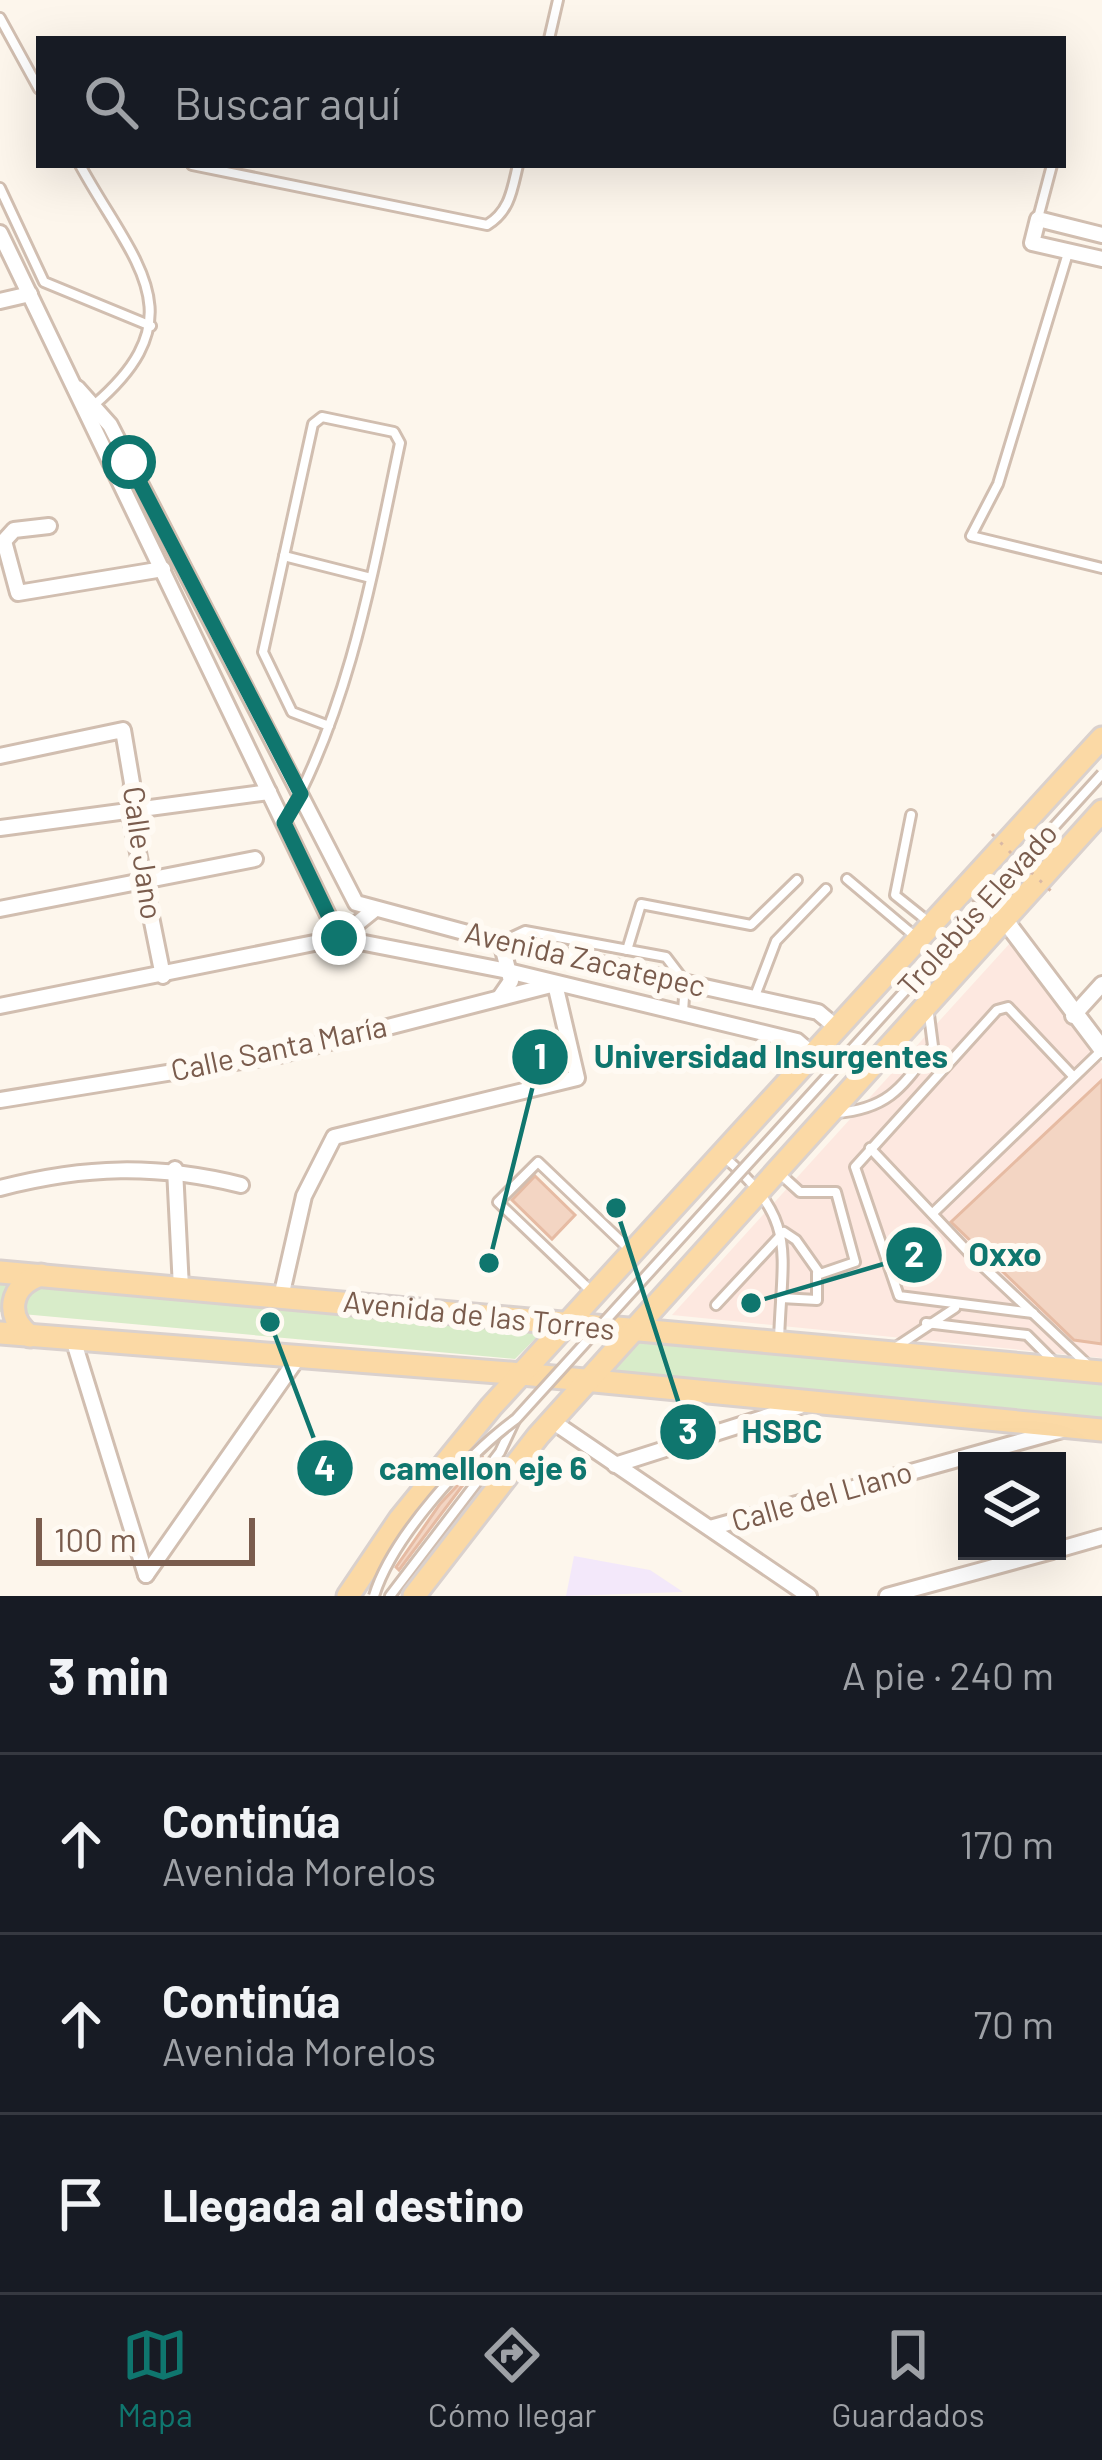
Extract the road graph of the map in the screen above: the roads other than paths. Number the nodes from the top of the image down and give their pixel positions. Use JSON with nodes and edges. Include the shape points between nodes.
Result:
{"nodes":[{"id":1,"x":558,"y":0,"type":"edge"},
{"id":2,"x":0,"y":18,"type":"edge"},
{"id":3,"x":550,"y":36,"type":"edge"},
{"id":4,"x":36,"y":84,"type":"edge"},
{"id":5,"x":82,"y":168,"type":"edge"},
{"id":6,"x":207,"y":168,"type":"edge"},
{"id":7,"x":517,"y":168,"type":"edge"},
{"id":8,"x":1051,"y":168,"type":"edge"},
{"id":9,"x":0,"y":188,"type":"edge"},
{"id":10,"x":1038,"y":220,"type":"junction"},
{"id":11,"x":1102,"y":235,"type":"edge"},
{"id":12,"x":2,"y":242,"type":"edge"},
{"id":13,"x":1068,"y":251,"type":"junction"},
{"id":14,"x":1102,"y":260,"type":"edge"},
{"id":15,"x":30,"y":294,"type":"junction"},
{"id":16,"x":0,"y":301,"type":"edge"},
{"id":17,"x":151,"y":326,"type":"junction"},
{"id":18,"x":89,"y":408,"type":"junction"},
{"id":19,"x":129,"y":462,"type":"junction"},
{"id":20,"x":110,"y":471,"type":"junction"},
{"id":21,"x":49,"y":526,"type":"dead end"},
{"id":22,"x":284,"y":556,"type":"junction"},
{"id":23,"x":1102,"y":568,"type":"edge"},
{"id":24,"x":163,"y":569,"type":"junction"},
{"id":25,"x":371,"y":578,"type":"junction"},
{"id":26,"x":329,"y":726,"type":"junction"},
{"id":27,"x":1102,"y":739,"type":"edge"},
{"id":28,"x":0,"y":756,"type":"edge"},
{"id":29,"x":1102,"y":774,"type":"edge"},
{"id":30,"x":269,"y":792,"type":"junction"},
{"id":31,"x":301,"y":794,"type":"junction"},
{"id":32,"x":1102,"y":812,"type":"edge"},
{"id":33,"x":130,"y":813,"type":"junction"},
{"id":34,"x":911,"y":814,"type":"dead end"},
{"id":35,"x":284,"y":823,"type":"junction"},
{"id":36,"x":0,"y":828,"type":"edge"},
{"id":37,"x":255,"y":860,"type":"dead end"},
{"id":38,"x":847,"y":879,"type":"dead end"},
{"id":39,"x":797,"y":880,"type":"dead end"},
{"id":40,"x":144,"y":881,"type":"junction"},
{"id":41,"x":970,"y":883,"type":"junction"},
{"id":42,"x":826,"y":889,"type":"dead end"},
{"id":43,"x":0,"y":909,"type":"edge"},
{"id":44,"x":374,"y":910,"type":"junction"},
{"id":45,"x":1004,"y":919,"type":"junction"},
{"id":46,"x":925,"y":932,"type":"junction"},
{"id":47,"x":339,"y":938,"type":"junction"},
{"id":48,"x":501,"y":942,"type":"junction"},
{"id":49,"x":627,"y":950,"type":"junction"},
{"id":50,"x":508,"y":971,"type":"junction"},
{"id":51,"x":163,"y":976,"type":"junction"},
{"id":52,"x":685,"y":982,"type":"junction"},
{"id":53,"x":555,"y":984,"type":"junction"},
{"id":54,"x":1102,"y":984,"type":"edge"},
{"id":55,"x":754,"y":998,"type":"junction"},
{"id":56,"x":496,"y":1000,"type":"junction"},
{"id":57,"x":928,"y":1004,"type":"junction"},
{"id":58,"x":0,"y":1006,"type":"edge"},
{"id":59,"x":683,"y":1013,"type":"junction"},
{"id":60,"x":1073,"y":1016,"type":"junction"},
{"id":61,"x":836,"y":1027,"type":"junction"},
{"id":62,"x":1102,"y":1049,"type":"edge"},
{"id":63,"x":812,"y":1054,"type":"junction"},
{"id":64,"x":912,"y":1074,"type":"junction"},
{"id":65,"x":1073,"y":1076,"type":"junction"},
{"id":66,"x":925,"y":1088,"type":"junction"},
{"id":67,"x":0,"y":1100,"type":"edge"},
{"id":68,"x":828,"y":1114,"type":"junction"},
{"id":69,"x":870,"y":1148,"type":"junction"},
{"id":70,"x":722,"y":1155,"type":"junction"},
{"id":71,"x":175,"y":1168,"type":"junction"},
{"id":72,"x":769,"y":1180,"type":"junction"},
{"id":73,"x":241,"y":1185,"type":"dead end"},
{"id":74,"x":0,"y":1188,"type":"edge"},
{"id":75,"x":933,"y":1213,"type":"junction"},
{"id":76,"x":784,"y":1232,"type":"junction"},
{"id":77,"x":634,"y":1253,"type":"junction"},
{"id":78,"x":0,"y":1272,"type":"edge"},
{"id":79,"x":817,"y":1272,"type":"junction"},
{"id":80,"x":42,"y":1275,"type":"junction"},
{"id":81,"x":181,"y":1288,"type":"junction"},
{"id":82,"x":595,"y":1295,"type":"junction"},
{"id":83,"x":281,"y":1297,"type":"junction"},
{"id":84,"x":780,"y":1298,"type":"junction"},
{"id":85,"x":716,"y":1305,"type":"dead end"},
{"id":86,"x":956,"y":1307,"type":"junction"},
{"id":87,"x":986,"y":1309,"type":"junction"},
{"id":88,"x":1033,"y":1313,"type":"junction"},
{"id":89,"x":569,"y":1323,"type":"junction"},
{"id":90,"x":926,"y":1323,"type":"junction"},
{"id":91,"x":633,"y":1331,"type":"junction"},
{"id":92,"x":1003,"y":1332,"type":"junction"},
{"id":93,"x":0,"y":1333,"type":"edge"},
{"id":94,"x":30,"y":1336,"type":"junction"},
{"id":95,"x":73,"y":1339,"type":"junction"},
{"id":96,"x":779,"y":1341,"type":"junction"},
{"id":97,"x":890,"y":1352,"type":"junction"},
{"id":98,"x":299,"y":1356,"type":"junction"},
{"id":99,"x":1060,"y":1368,"type":"junction"},
{"id":100,"x":1098,"y":1372,"type":"edge"},
{"id":101,"x":522,"y":1374,"type":"junction"},
{"id":102,"x":585,"y":1384,"type":"junction"},
{"id":103,"x":816,"y":1401,"type":"junction"},
{"id":104,"x":516,"y":1419,"type":"junction"},
{"id":105,"x":552,"y":1421,"type":"junction"},
{"id":106,"x":1073,"y":1427,"type":"junction"},
{"id":107,"x":1102,"y":1430,"type":"edge"},
{"id":108,"x":615,"y":1465,"type":"junction"},
{"id":109,"x":710,"y":1528,"type":"junction"},
{"id":110,"x":1102,"y":1537,"type":"edge"},
{"id":111,"x":1066,"y":1547,"type":"edge"},
{"id":112,"x":1018,"y":1560,"type":"edge"},
{"id":113,"x":348,"y":1596,"type":"edge"},
{"id":114,"x":374,"y":1596,"type":"edge"},
{"id":115,"x":390,"y":1596,"type":"edge"},
{"id":116,"x":414,"y":1596,"type":"edge"},
{"id":117,"x":808,"y":1596,"type":"edge"},
{"id":118,"x":887,"y":1596,"type":"edge"}],
"edges":[{"from":1,"to":3,"type":"lane"},
{"from":2,"to":4,"type":"lane"},
{"from":5,"to":17,"type":"lane","via":[[154,299]]},
{"from":6,"to":7,"type":"lane","via":[[487,225],[509,202]]},
{"from":8,"to":10,"type":"lane"},
{"from":9,"to":17,"type":"lane","via":[[44,282]]},
{"from":10,"to":11,"type":"street"},
{"from":10,"to":13,"type":"street","via":[[1032,242]]},
{"from":12,"to":15,"type":"street"},
{"from":13,"to":14,"type":"street"},
{"from":13,"to":23,"type":"lane","via":[[998,484],[970,536]]},
{"from":15,"to":16,"type":"street"},
{"from":15,"to":18,"type":"street"},
{"from":17,"to":18,"type":"lane","via":[[149,340]]},
{"from":18,"to":19,"type":"street"},
{"from":18,"to":20,"type":"street"},
{"from":19,"to":20,"type":"street"},
{"from":19,"to":31,"type":"street"},
{"from":20,"to":24,"type":"street"},
{"from":21,"to":24,"type":"street","via":[[14,530],[4,542],[18,592]]},
{"from":22,"to":25,"type":"lane"},
{"from":22,"to":25,"type":"lane","via":[[313,424],[322,417],[394,432],[400,443]]},
{"from":22,"to":26,"type":"lane","via":[[263,652],[292,712]]},
{"from":24,"to":30,"type":"street"},
{"from":25,"to":26,"type":"lane"},
{"from":26,"to":31,"type":"lane"},
{"from":27,"to":41,"type":"main road"},
{"from":28,"to":33,"type":"street","name":"Calle Jano","via":[[123,730]]},
{"from":29,"to":104,"type":"lane","name":"Trolebús Elevado","bridge":true},
{"from":30,"to":33,"type":"street"},
{"from":30,"to":35,"type":"street"},
{"from":31,"to":35,"type":"lane"},
{"from":31,"to":44,"type":"street","via":[[356,903]]},
{"from":32,"to":45,"type":"main road"},
{"from":33,"to":36,"type":"street"},
{"from":33,"to":40,"type":"street","name":"Calle Jano"},
{"from":34,"to":46,"type":"lane","via":[[895,895]]},
{"from":35,"to":47,"type":"street"},
{"from":37,"to":40,"type":"street"},
{"from":38,"to":46,"type":"lane"},
{"from":39,"to":49,"type":"lane","via":[[752,925],[641,904]]},
{"from":40,"to":43,"type":"street"},
{"from":40,"to":51,"type":"street","name":"Calle Jano"},
{"from":41,"to":45,"type":"street"},
{"from":41,"to":46,"type":"main road"},
{"from":42,"to":55,"type":"lane","via":[[776,941]]},
{"from":44,"to":47,"type":"street","name":"Avenida Zacatepec"},
{"from":44,"to":48,"type":"street","name":"Avenida Zacatepec"},
{"from":45,"to":57,"type":"main road"},
{"from":45,"to":60,"type":"street"},
{"from":46,"to":61,"type":"main road"},
{"from":47,"to":50,"type":"street","name":"Avenida Zacatepec"},
{"from":47,"to":51,"type":"street","name":"Avenida Zacatepec"},
{"from":48,"to":49,"type":"lane","via":[[525,931]]},
{"from":48,"to":50,"type":"street"},
{"from":48,"to":52,"type":"street","name":"Avenida Zacatepec"},
{"from":49,"to":52,"type":"lane","via":[[666,957]]},
{"from":50,"to":53,"type":"street","name":"Avenida Zacatepec"},
{"from":50,"to":56,"type":"street","via":[[511,986]]},
{"from":51,"to":58,"type":"street","name":"Avenida Zacatepec"},
{"from":52,"to":55,"type":"street","name":"Avenida Zacatepec"},
{"from":52,"to":59,"type":"lane"},
{"from":53,"to":56,"type":"street","name":"Calle Santa María"},
{"from":53,"to":59,"type":"street","name":"Avenida Zacatepec"},
{"from":53,"to":83,"type":"street","via":[[578,1078],[334,1137],[304,1196]]},
{"from":54,"to":60,"type":"street"},
{"from":55,"to":61,"type":"street","name":"Avenida Zacatepec","via":[[818,1012]]},
{"from":56,"to":67,"type":"street","name":"Calle Santa María","via":[[279,1055]]},
{"from":57,"to":64,"type":"lane","via":[[935,1039]]},
{"from":57,"to":68,"type":"main road"},
{"from":59,"to":63,"type":"street","name":"Avenida Zacatepec","via":[[797,1041]]},
{"from":60,"to":62,"type":"street"},
{"from":61,"to":63,"type":"main road"},
{"from":62,"to":65,"type":"lane"},
{"from":63,"to":70,"type":"main road"},
{"from":64,"to":66,"type":"lane"},
{"from":64,"to":68,"type":"lane","via":[[870,1110]]},
{"from":65,"to":66,"type":"lane","via":[[1008,1007]]},
{"from":65,"to":75,"type":"lane"},
{"from":66,"to":69,"type":"lane"},
{"from":68,"to":72,"type":"main road"},
{"from":69,"to":75,"type":"lane"},
{"from":69,"to":86,"type":"lane","via":[[854,1175],[899,1296]]},
{"from":70,"to":72,"type":"lane"},
{"from":70,"to":77,"type":"main road"},
{"from":71,"to":73,"type":"street"},
{"from":71,"to":74,"type":"street","via":[[52,1175]]},
{"from":71,"to":81,"type":"street"},
{"from":72,"to":76,"type":"lane"},
{"from":72,"to":79,"type":"lane","via":[[800,1192],[836,1192],[855,1262]]},
{"from":72,"to":91,"type":"main road"},
{"from":75,"to":88,"type":"lane"},
{"from":76,"to":79,"type":"lane"},
{"from":76,"to":84,"type":"lane"},
{"from":76,"to":85,"type":"lane"},
{"from":77,"to":82,"type":"main road"},
{"from":77,"to":82,"type":"lane","via":[[538,1162],[498,1202]]},
{"from":78,"to":80,"type":"main road","name":"Avenida de las Torres"},
{"from":79,"to":84,"type":"lane","via":[[818,1300]]},
{"from":80,"to":81,"type":"main road","name":"Avenida de las Torres"},
{"from":80,"to":94,"type":"main road","via":[[20,1287],[13,1303]]},
{"from":81,"to":83,"type":"main road","name":"Avenida de las Torres"},
{"from":82,"to":89,"type":"main road"},
{"from":83,"to":89,"type":"main road","name":"Avenida de las Torres"},
{"from":84,"to":96,"type":"lane"},
{"from":86,"to":87,"type":"lane"},
{"from":86,"to":90,"type":"lane"},
{"from":87,"to":88,"type":"lane"},
{"from":87,"to":92,"type":"lane"},
{"from":88,"to":100,"type":"lane"},
{"from":89,"to":91,"type":"main road","name":"Avenida de las Torres"},
{"from":89,"to":101,"type":"main road"},
{"from":90,"to":92,"type":"lane"},
{"from":90,"to":97,"type":"lane"},
{"from":91,"to":96,"type":"main road","name":"Avenida de las Torres"},
{"from":91,"to":102,"type":"main road"},
{"from":92,"to":99,"type":"lane","via":[[1037,1341]]},
{"from":93,"to":94,"type":"main road","name":"Avenida de las Torres"},
{"from":94,"to":95,"type":"main road","name":"Avenida de las Torres"},
{"from":95,"to":98,"type":"main road","name":"Avenida de las Torres"},
{"from":95,"to":98,"type":"street","via":[[146,1575]]},
{"from":96,"to":97,"type":"main road","name":"Avenida de las Torres"},
{"from":97,"to":99,"type":"main road","name":"Avenida de las Torres"},
{"from":98,"to":101,"type":"main road","name":"Avenida de las Torres"},
{"from":99,"to":100,"type":"main road","name":"Avenida de las Torres"},
{"from":101,"to":102,"type":"main road","name":"Avenida de las Torres"},
{"from":101,"to":113,"type":"main road","via":[[436,1472]]},
{"from":102,"to":103,"type":"main road","name":"Avenida de las Torres"},
{"from":102,"to":105,"type":"main road"},
{"from":103,"to":106,"type":"main road","name":"Avenida de las Torres"},
{"from":103,"to":108,"type":"street"},
{"from":104,"to":114,"type":"lane","name":"Trolebús Elevado","bridge":true,"via":[[451,1480]]},
{"from":104,"to":115,"type":"lane","name":"Trolebús Elevado","via":[[500,1453]]},
{"from":105,"to":108,"type":"street"},
{"from":105,"to":116,"type":"main road"},
{"from":106,"to":107,"type":"main road","name":"Avenida de las Torres"},
{"from":106,"to":109,"type":"street","name":"Calle del Llano"},
{"from":108,"to":109,"type":"street"},
{"from":109,"to":117,"type":"street"},
{"from":110,"to":111,"type":"street"},
{"from":112,"to":118,"type":"street"}]}
